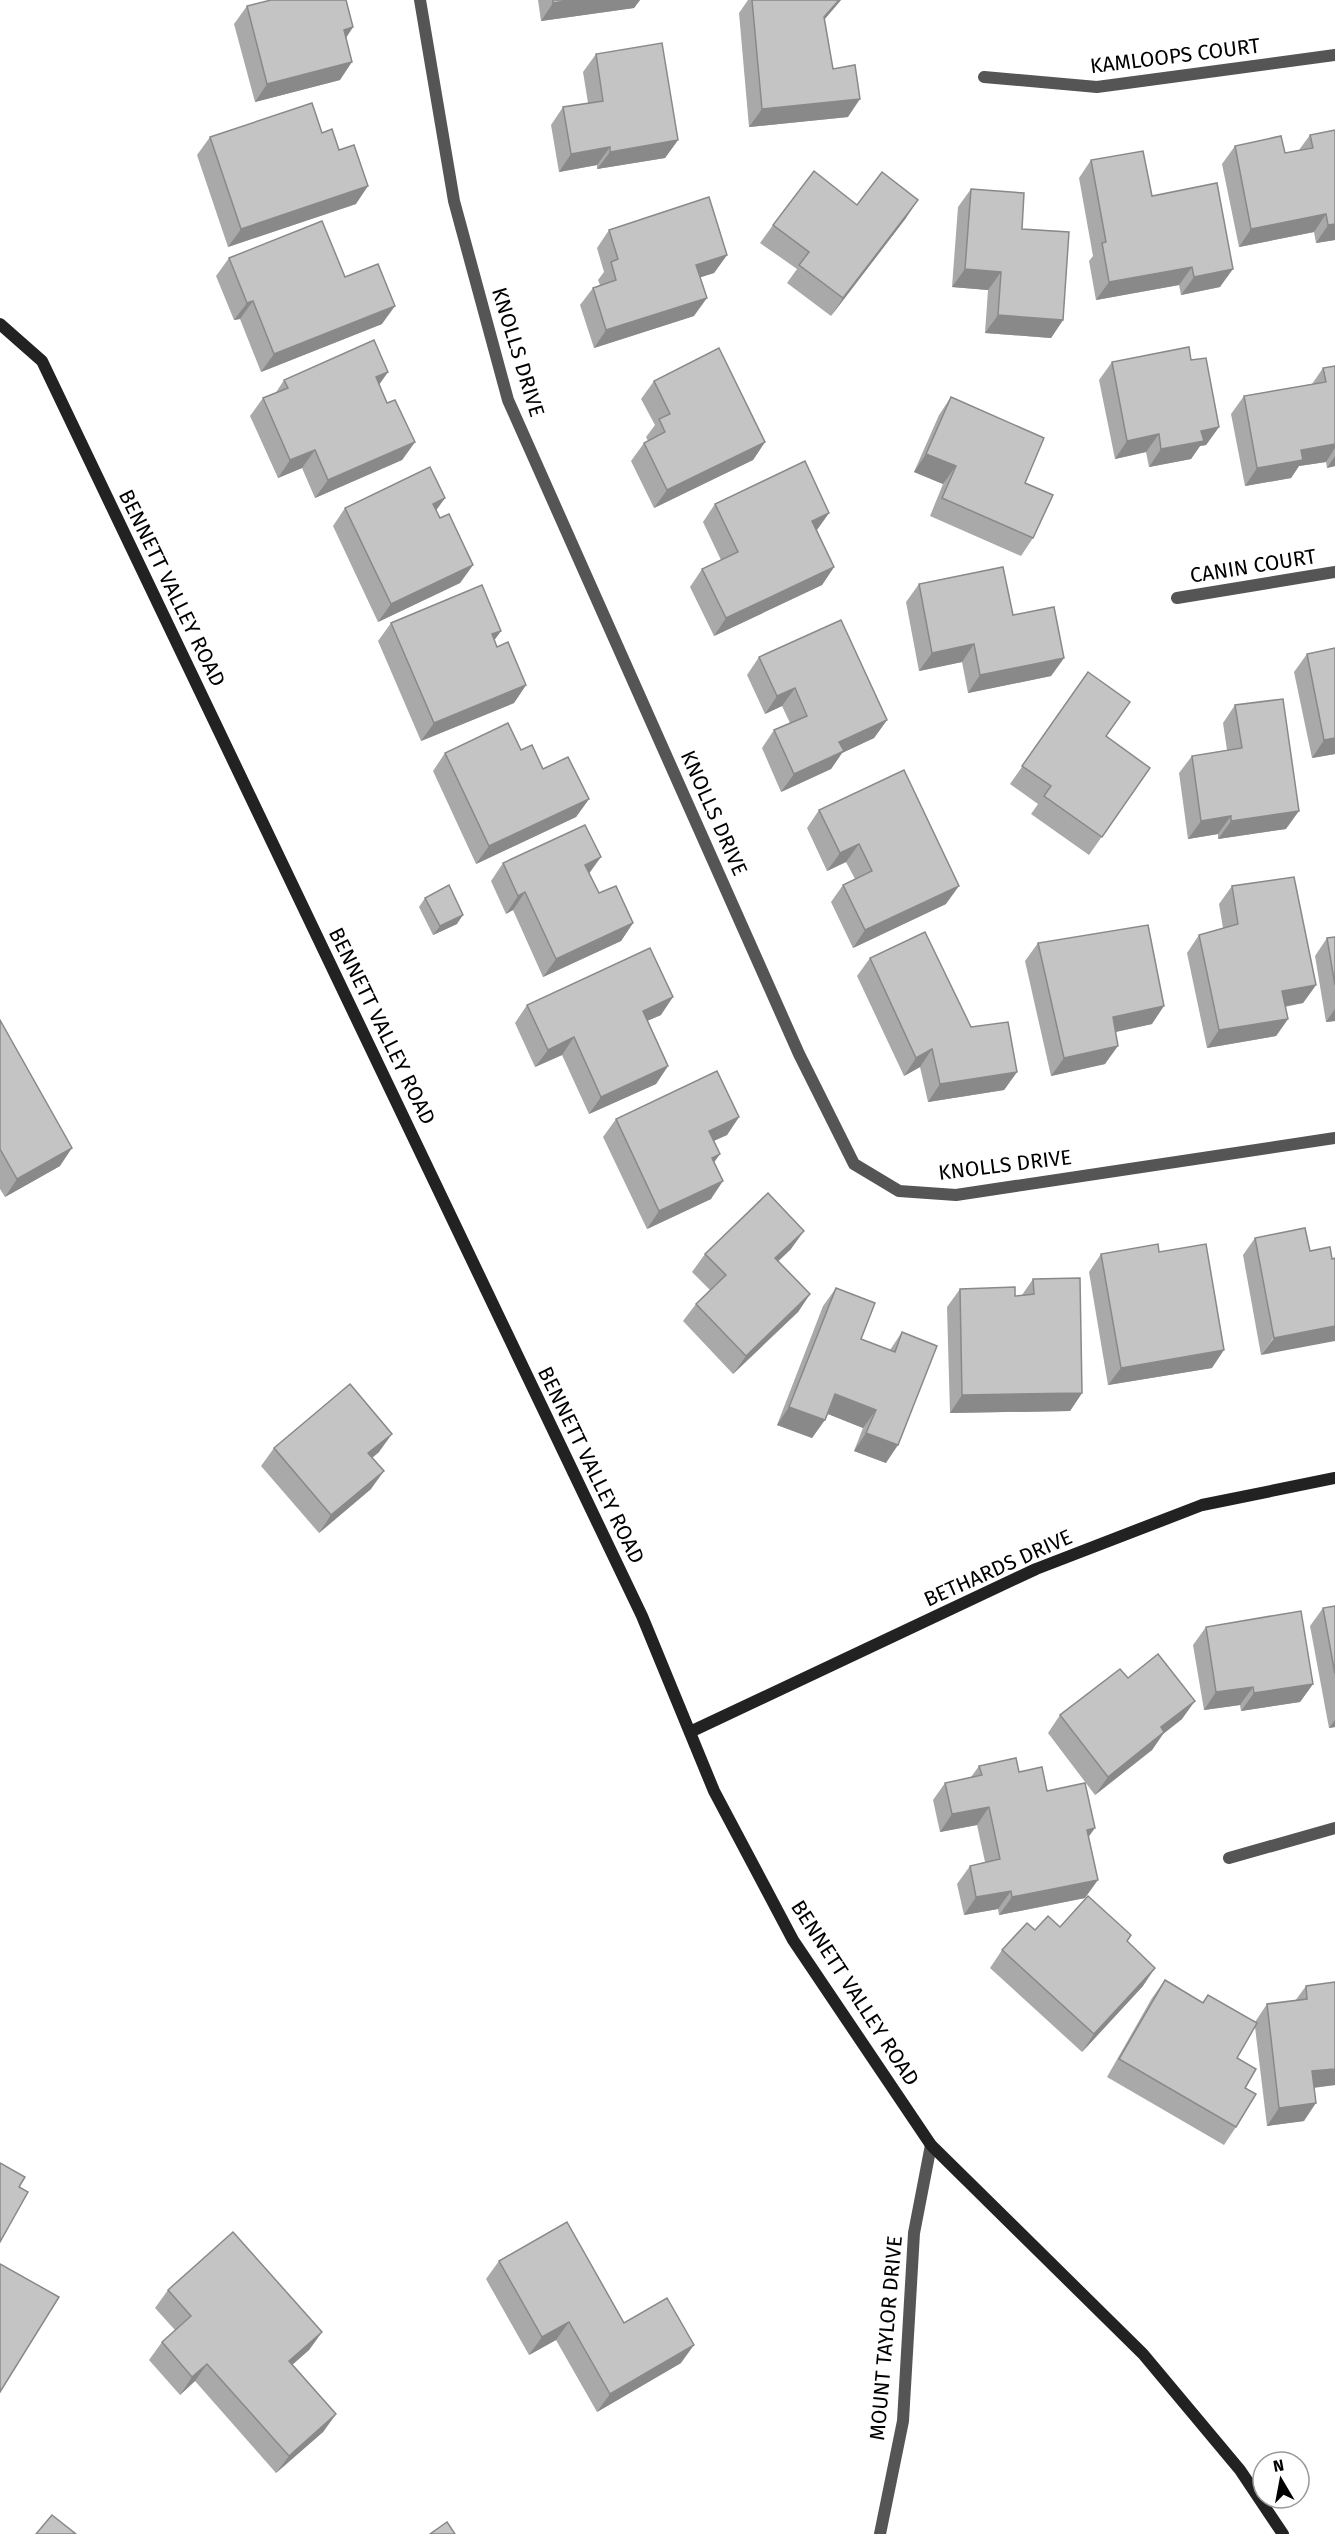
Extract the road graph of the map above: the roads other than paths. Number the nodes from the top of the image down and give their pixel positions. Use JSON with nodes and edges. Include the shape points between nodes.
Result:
{"nodes":[{"id":1,"x":420,"y":0,"type":"edge"},
{"id":2,"x":1335,"y":56,"type":"edge"},
{"id":3,"x":984,"y":78,"type":"dead end"},
{"id":4,"x":0,"y":324,"type":"edge"},
{"id":5,"x":1335,"y":572,"type":"edge"},
{"id":6,"x":1177,"y":598,"type":"dead end"},
{"id":7,"x":1335,"y":1138,"type":"edge"},
{"id":8,"x":1335,"y":1478,"type":"edge"},
{"id":9,"x":690,"y":1732,"type":"junction"},
{"id":10,"x":1335,"y":1828,"type":"edge"},
{"id":11,"x":1229,"y":1858,"type":"dead end"},
{"id":12,"x":931,"y":2145,"type":"junction"},
{"id":13,"x":880,"y":2534,"type":"edge"},
{"id":14,"x":1283,"y":2534,"type":"edge"}],
"edges":[{"from":1,"to":7,"type":"street","name":"KNOLLS DRIVE","via":[[454,201],[508,400],[799,1054],[854,1164],[899,1191],[956,1195]]},
{"from":2,"to":3,"type":"street","name":"KAMLOOPS COURT","via":[[1096,87]]},
{"from":4,"to":9,"type":"street","name":"BENNETT VALLEY ROAD","via":[[42,361],[637,1605]]},
{"from":5,"to":6,"type":"street","name":"CANIN COURT"},
{"from":8,"to":9,"type":"street","name":"BETHARDS DRIVE","via":[[1202,1505],[1036,1569]]},
{"from":9,"to":12,"type":"street","name":"BENNETT VALLEY ROAD","via":[[714,1791],[793,1940]]},
{"from":10,"to":11,"type":"street"},
{"from":12,"to":13,"type":"street","name":"MOUNT TAYLOR DRIVE","via":[[914,2233],[903,2421]]},
{"from":12,"to":14,"type":"street","name":"BENNETT VALLEY ROAD","via":[[1143,2354],[1240,2470]]}]}
